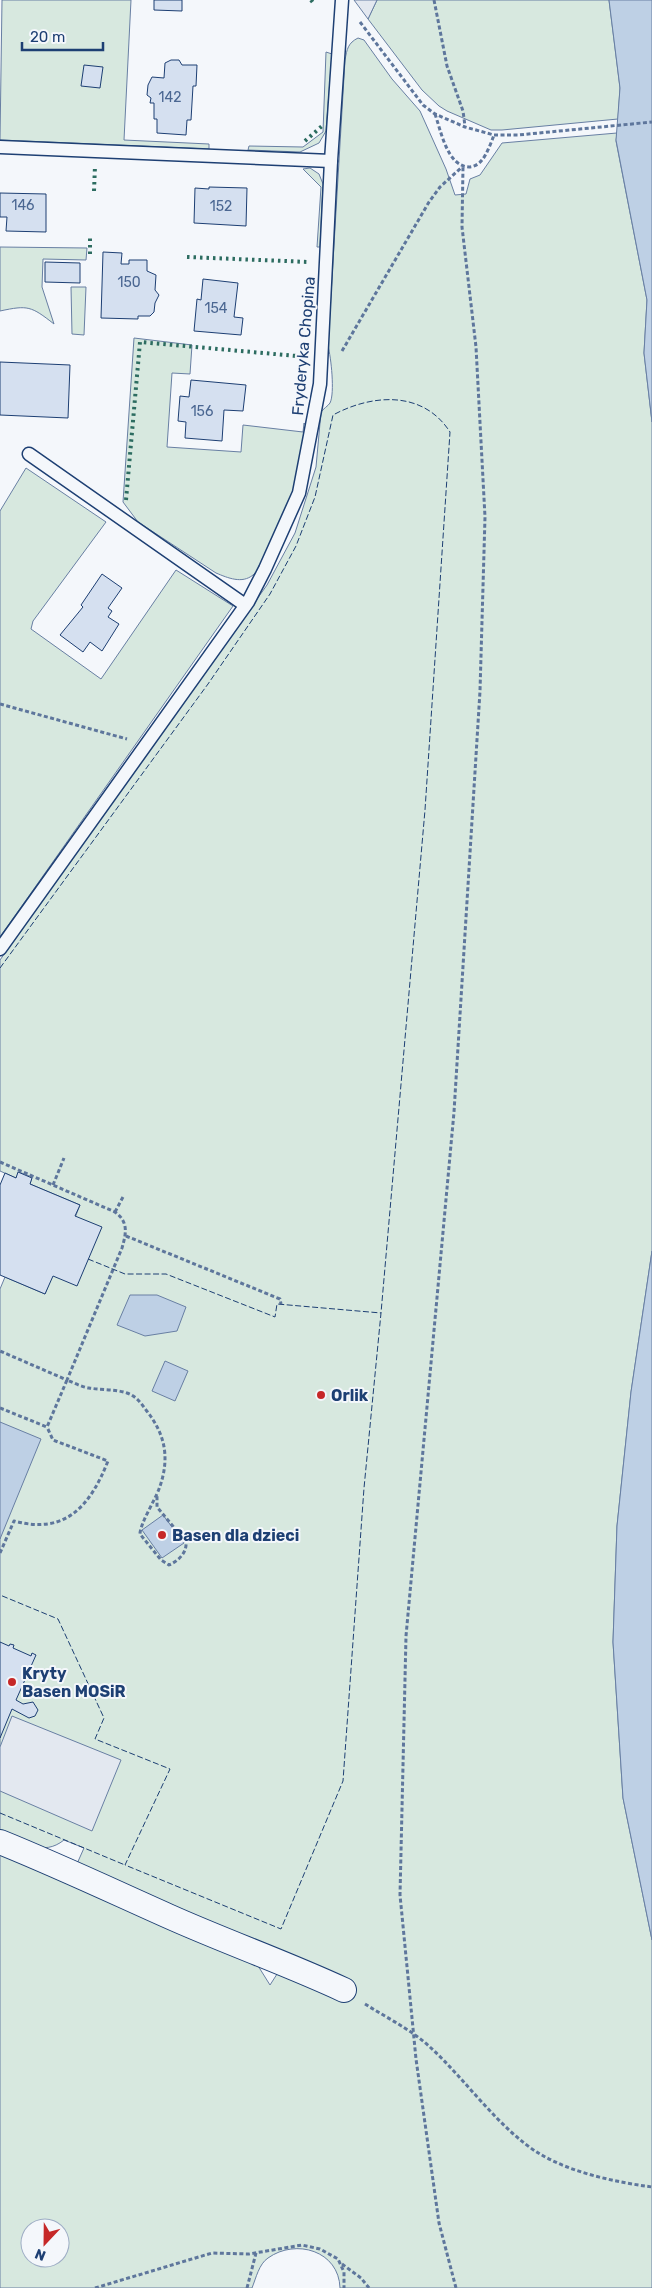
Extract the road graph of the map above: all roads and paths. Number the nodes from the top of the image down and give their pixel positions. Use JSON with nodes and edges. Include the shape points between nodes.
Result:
{"nodes":[{"id":1,"x":342,"y":0,"type":"edge"},
{"id":2,"x":434,"y":0,"type":"edge"},
{"id":3,"x":354,"y":14,"type":"dead end"},
{"id":4,"x":435,"y":114,"type":"junction"},
{"id":5,"x":652,"y":122,"type":"edge"},
{"id":6,"x":465,"y":127,"type":"junction"},
{"id":7,"x":494,"y":135,"type":"junction"},
{"id":8,"x":0,"y":147,"type":"edge"},
{"id":9,"x":331,"y":161,"type":"junction"},
{"id":10,"x":463,"y":167,"type":"junction"},
{"id":11,"x":320,"y":384,"type":"junction"},
{"id":12,"x":29,"y":454,"type":"dead end"},
{"id":13,"x":245,"y":605,"type":"junction"},
{"id":14,"x":0,"y":704,"type":"edge"},
{"id":15,"x":145,"y":742,"type":"junction"},
{"id":16,"x":0,"y":949,"type":"edge"},
{"id":17,"x":64,"y":1158,"type":"dead end"},
{"id":18,"x":0,"y":1162,"type":"edge"},
{"id":19,"x":53,"y":1185,"type":"junction"},
{"id":20,"x":124,"y":1195,"type":"dead end"},
{"id":21,"x":115,"y":1212,"type":"junction"},
{"id":22,"x":126,"y":1236,"type":"junction"},
{"id":23,"x":282,"y":1304,"type":"dead end"},
{"id":24,"x":0,"y":1351,"type":"edge"},
{"id":25,"x":67,"y":1380,"type":"junction"},
{"id":26,"x":0,"y":1408,"type":"edge"},
{"id":27,"x":47,"y":1427,"type":"junction"},
{"id":28,"x":157,"y":1494,"type":"junction"},
{"id":29,"x":0,"y":1553,"type":"edge"},
{"id":30,"x":0,"y":1842,"type":"edge"},
{"id":31,"x":344,"y":1990,"type":"joint"},
{"id":32,"x":415,"y":2035,"type":"junction"},
{"id":33,"x":652,"y":2187,"type":"edge"},
{"id":34,"x":256,"y":2253,"type":"junction"},
{"id":35,"x":342,"y":2264,"type":"junction"},
{"id":36,"x":95,"y":2288,"type":"edge"},
{"id":37,"x":247,"y":2288,"type":"edge"},
{"id":38,"x":344,"y":2288,"type":"edge"},
{"id":39,"x":369,"y":2288,"type":"edge"},
{"id":40,"x":456,"y":2288,"type":"edge"}],
"edges":[{"from":1,"to":9,"type":"lane","name":"Fryderyka Chopina"},
{"from":2,"to":6,"type":"path","via":[[447,66],[463,110]]},
{"from":3,"to":4,"type":"path","via":[[418,97]]},
{"from":4,"to":6,"type":"path"},
{"from":4,"to":10,"type":"path","via":[[448,152]]},
{"from":5,"to":7,"type":"path"},
{"from":6,"to":7,"type":"path"},
{"from":7,"to":10,"type":"path","via":[[482,160],[473,167]]},
{"from":8,"to":9,"type":"lane"},
{"from":9,"to":11,"type":"lane","name":"Fryderyka Chopina"},
{"from":10,"to":11,"type":"path","via":[[440,187],[429,202],[335,364]]},
{"from":10,"to":32,"type":"path","via":[[462,226],[476,346],[485,516],[484,601],[474,824],[454,1112],[406,1636],[400,1895]]},
{"from":11,"to":13,"type":"lane","name":"Fryderyka Chopina","via":[[300,493]]},
{"from":12,"to":13,"type":"lane"},
{"from":13,"to":15,"type":"lane","name":"Fryderyka Chopina"},
{"from":14,"to":15,"type":"path"},
{"from":15,"to":16,"type":"lane","name":"Fryderyka Chopina"},
{"from":17,"to":19,"type":"path"},
{"from":18,"to":19,"type":"path"},
{"from":19,"to":21,"type":"path"},
{"from":20,"to":21,"type":"path"},
{"from":21,"to":22,"type":"path","via":[[125,1223]]},
{"from":22,"to":23,"type":"path","via":[[280,1299]]},
{"from":22,"to":25,"type":"path"},
{"from":24,"to":25,"type":"path"},
{"from":25,"to":27,"type":"path"},
{"from":25,"to":28,"type":"path","via":[[86,1388],[124,1392],[139,1401],[160,1431],[165,1449],[165,1474]]},
{"from":26,"to":27,"type":"path"},
{"from":27,"to":29,"type":"path","via":[[53,1440],[108,1461],[98,1486],[80,1508],[55,1523],[38,1526],[14,1521]]},
{"from":28,"to":28,"type":"path","via":[[140,1534],[160,1560],[169,1565],[182,1555],[186,1542],[157,1507]]},
{"from":30,"to":31,"type":"street"},
{"from":31,"to":32,"type":"path"},
{"from":32,"to":33,"type":"path","via":[[431,2047],[516,2135],[541,2154],[576,2170]]},
{"from":32,"to":40,"type":"path","via":[[439,2223]]},
{"from":34,"to":35,"type":"path","via":[[302,2245],[320,2249]]},
{"from":34,"to":36,"type":"path","via":[[212,2252]]},
{"from":34,"to":37,"type":"path"},
{"from":35,"to":38,"type":"path"},
{"from":35,"to":39,"type":"path"}]}
